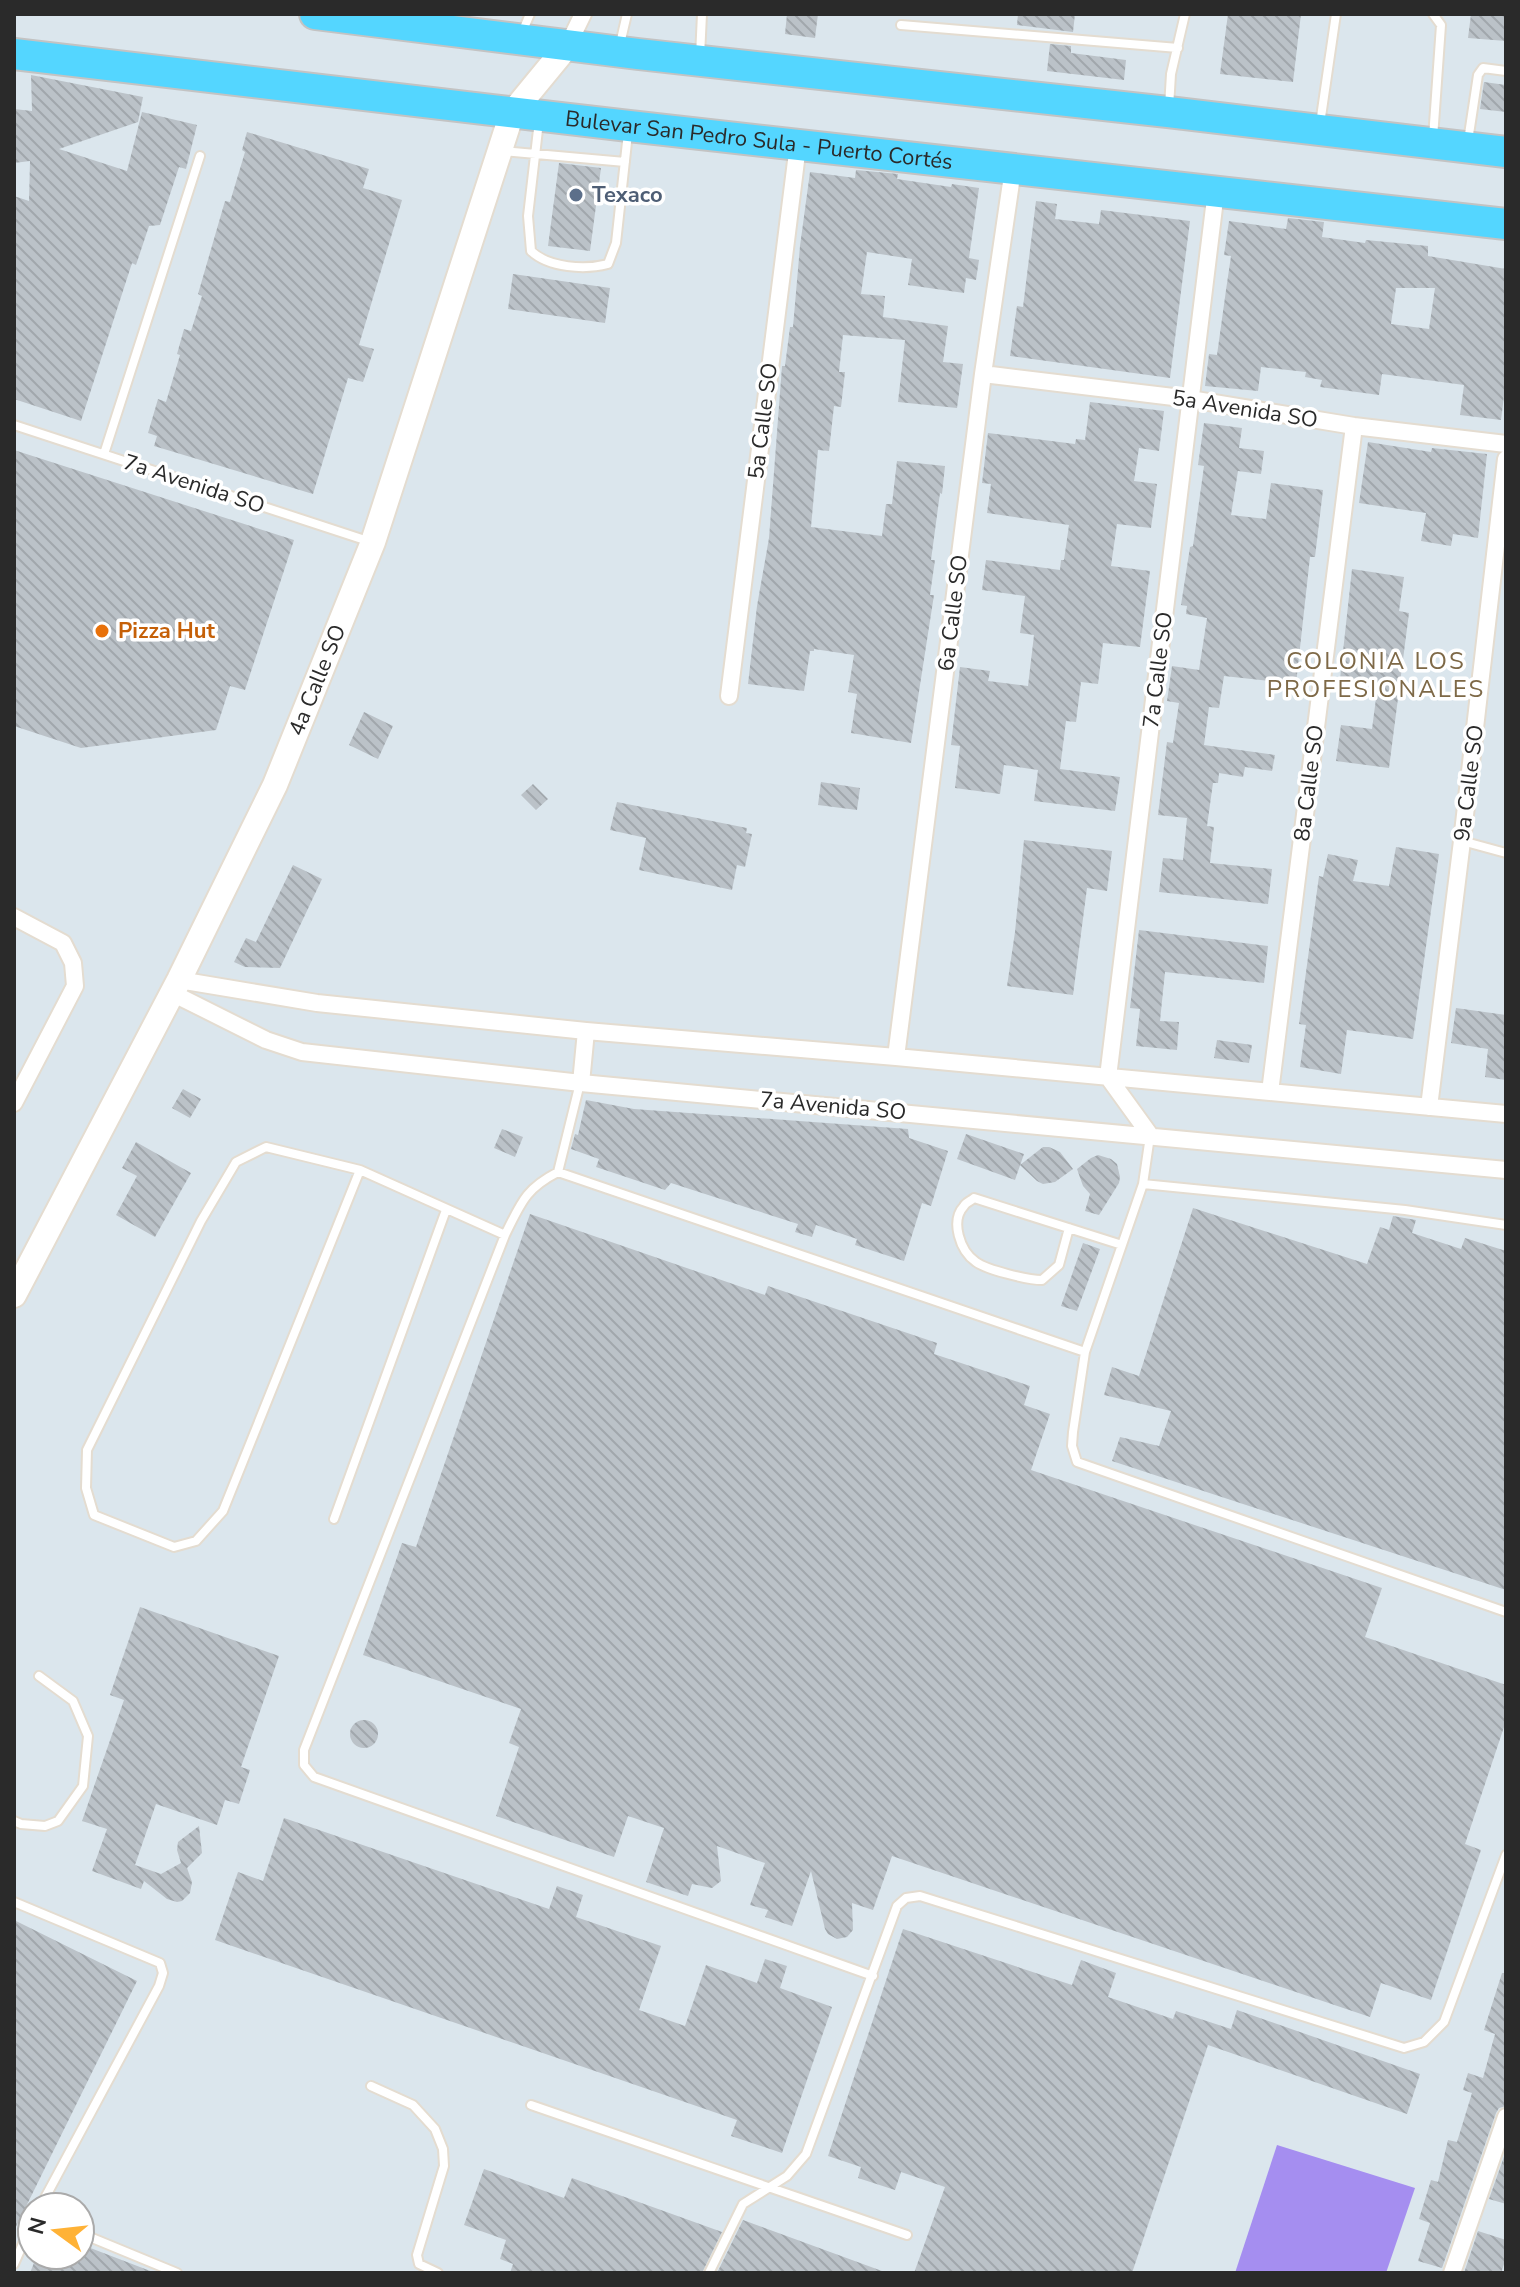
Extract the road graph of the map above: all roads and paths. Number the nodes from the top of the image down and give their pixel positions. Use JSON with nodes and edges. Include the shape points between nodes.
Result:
{"nodes":[{"id":1,"x":583,"y":14,"type":"edge"},
{"id":2,"x":627,"y":14,"type":"edge"},
{"id":3,"x":702,"y":14,"type":"edge"},
{"id":4,"x":1185,"y":14,"type":"edge"},
{"id":5,"x":1336,"y":14,"type":"edge"},
{"id":6,"x":1433,"y":14,"type":"edge"},
{"id":7,"x":334,"y":15,"type":"edge"},
{"id":8,"x":901,"y":25,"type":"dead end"},
{"id":9,"x":524,"y":27,"type":"edge"},
{"id":10,"x":568,"y":45,"type":"junction"},
{"id":11,"x":1178,"y":48,"type":"junction"},
{"id":12,"x":619,"y":51,"type":"junction"},
{"id":13,"x":14,"y":54,"type":"edge"},
{"id":14,"x":699,"y":60,"type":"junction"},
{"id":15,"x":1506,"y":71,"type":"edge"},
{"id":16,"x":1168,"y":112,"type":"junction"},
{"id":17,"x":526,"y":114,"type":"junction"},
{"id":18,"x":629,"y":126,"type":"junction"},
{"id":19,"x":1319,"y":130,"type":"junction"},
{"id":20,"x":1432,"y":143,"type":"junction"},
{"id":21,"x":798,"y":145,"type":"junction"},
{"id":22,"x":1467,"y":148,"type":"junction"},
{"id":23,"x":500,"y":151,"type":"junction"},
{"id":24,"x":1506,"y":152,"type":"edge"},
{"id":25,"x":534,"y":154,"type":"junction"},
{"id":26,"x":200,"y":156,"type":"dead end"},
{"id":27,"x":625,"y":162,"type":"junction"},
{"id":28,"x":1013,"y":169,"type":"junction"},
{"id":29,"x":1216,"y":191,"type":"junction"},
{"id":30,"x":1506,"y":224,"type":"edge"},
{"id":31,"x":983,"y":374,"type":"junction"},
{"id":32,"x":1190,"y":399,"type":"junction"},
{"id":33,"x":14,"y":425,"type":"edge"},
{"id":34,"x":1354,"y":426,"type":"junction"},
{"id":35,"x":1506,"y":444,"type":"edge"},
{"id":36,"x":104,"y":454,"type":"junction"},
{"id":37,"x":1506,"y":459,"type":"edge"},
{"id":38,"x":373,"y":542,"type":"junction"},
{"id":39,"x":729,"y":696,"type":"dead end"},
{"id":40,"x":1462,"y":841,"type":"junction"},
{"id":41,"x":1506,"y":853,"type":"edge"},
{"id":42,"x":14,"y":917,"type":"edge"},
{"id":43,"x":175,"y":986,"type":"junction"},
{"id":44,"x":586,"y":1031,"type":"junction"},
{"id":45,"x":896,"y":1057,"type":"junction"},
{"id":46,"x":1108,"y":1077,"type":"junction"},
{"id":47,"x":581,"y":1083,"type":"junction"},
{"id":48,"x":1270,"y":1092,"type":"junction"},
{"id":49,"x":14,"y":1103,"type":"edge"},
{"id":50,"x":1429,"y":1107,"type":"junction"},
{"id":51,"x":1506,"y":1114,"type":"edge"},
{"id":52,"x":1150,"y":1135,"type":"junction"},
{"id":53,"x":360,"y":1170,"type":"junction"},
{"id":54,"x":1506,"y":1170,"type":"edge"},
{"id":55,"x":558,"y":1172,"type":"junction"},
{"id":56,"x":1143,"y":1184,"type":"junction"},
{"id":57,"x":446,"y":1210,"type":"junction"},
{"id":58,"x":1506,"y":1225,"type":"edge"},
{"id":59,"x":1069,"y":1228,"type":"junction"},
{"id":60,"x":505,"y":1235,"type":"junction"},
{"id":61,"x":1122,"y":1245,"type":"junction"},
{"id":62,"x":14,"y":1295,"type":"edge"},
{"id":63,"x":1085,"y":1352,"type":"junction"},
{"id":64,"x":334,"y":1519,"type":"dead end"},
{"id":65,"x":1506,"y":1612,"type":"edge"},
{"id":66,"x":39,"y":1676,"type":"dead end"},
{"id":67,"x":14,"y":1821,"type":"edge"},
{"id":68,"x":1506,"y":1855,"type":"edge"},
{"id":69,"x":14,"y":1902,"type":"edge"},
{"id":70,"x":873,"y":1976,"type":"junction"},
{"id":71,"x":371,"y":2086,"type":"dead end"},
{"id":72,"x":531,"y":2105,"type":"dead end"},
{"id":73,"x":1506,"y":2117,"type":"edge"},
{"id":74,"x":769,"y":2187,"type":"junction"},
{"id":75,"x":49,"y":2191,"type":"edge"},
{"id":76,"x":907,"y":2235,"type":"dead end"},
{"id":77,"x":96,"y":2240,"type":"edge"},
{"id":78,"x":177,"y":2273,"type":"edge"},
{"id":79,"x":438,"y":2273,"type":"edge"},
{"id":80,"x":709,"y":2273,"type":"edge"},
{"id":81,"x":1452,"y":2273,"type":"edge"}],
"edges":[{"from":1,"to":10,"type":"street"},
{"from":2,"to":12,"type":"lane"},
{"from":3,"to":14,"type":"lane"},
{"from":4,"to":11,"type":"lane"},
{"from":5,"to":19,"type":"lane"},
{"from":6,"to":20,"type":"lane","via":[[1441,25]]},
{"from":7,"to":9,"type":"highway"},
{"from":8,"to":11,"type":"lane"},
{"from":9,"to":10,"type":"highway"},
{"from":10,"to":12,"type":"highway"},
{"from":10,"to":17,"type":"street","name":"4a Calle SO"},
{"from":11,"to":16,"type":"lane"},
{"from":12,"to":14,"type":"highway"},
{"from":13,"to":17,"type":"highway","name":"Bulevar San Pedro Sula - Puerto Cortés"},
{"from":14,"to":16,"type":"highway"},
{"from":15,"to":22,"type":"lane","via":[[1483,68],[1475,84]]},
{"from":16,"to":19,"type":"highway"},
{"from":17,"to":18,"type":"highway","name":"Bulevar San Pedro Sula - Puerto Cortés"},
{"from":17,"to":23,"type":"street","name":"4a Calle SO"},
{"from":17,"to":25,"type":"lane"},
{"from":18,"to":21,"type":"highway","name":"Bulevar San Pedro Sula - Puerto Cortés"},
{"from":18,"to":27,"type":"lane"},
{"from":19,"to":20,"type":"highway"},
{"from":20,"to":22,"type":"highway"},
{"from":21,"to":28,"type":"highway","name":"Bulevar San Pedro Sula - Puerto Cortés"},
{"from":21,"to":39,"type":"street","name":"5a Calle SO"},
{"from":22,"to":24,"type":"highway"},
{"from":23,"to":25,"type":"lane"},
{"from":23,"to":38,"type":"street","name":"4a Calle SO"},
{"from":25,"to":27,"type":"lane"},
{"from":25,"to":27,"type":"lane","via":[[528,216],[531,251],[540,259],[590,269],[608,264],[616,243]]},
{"from":26,"to":36,"type":"lane"},
{"from":28,"to":29,"type":"highway","name":"Bulevar San Pedro Sula - Puerto Cortés"},
{"from":28,"to":31,"type":"street","name":"6a Calle SO"},
{"from":29,"to":30,"type":"highway","name":"Bulevar San Pedro Sula - Puerto Cortés"},
{"from":29,"to":32,"type":"street","name":"7a Calle SO"},
{"from":31,"to":32,"type":"street","name":"5a Avenida SO"},
{"from":31,"to":45,"type":"street","name":"6a Calle SO"},
{"from":32,"to":34,"type":"street","name":"5a Avenida SO"},
{"from":32,"to":46,"type":"street","name":"7a Calle SO"},
{"from":33,"to":36,"type":"lane","name":"7a Avenida SO"},
{"from":34,"to":35,"type":"street","name":"5a Avenida SO"},
{"from":34,"to":48,"type":"street","name":"8a Calle SO"},
{"from":36,"to":38,"type":"lane","name":"7a Avenida SO"},
{"from":37,"to":40,"type":"street","name":"9a Calle SO"},
{"from":38,"to":43,"type":"street","name":"4a Calle SO","via":[[275,785]]},
{"from":40,"to":41,"type":"lane"},
{"from":40,"to":50,"type":"street","name":"9a Calle SO"},
{"from":42,"to":49,"type":"street","via":[[63,943],[73,963],[75,986]]},
{"from":43,"to":44,"type":"street"},
{"from":43,"to":47,"type":"street","name":"7a Avenida SO","via":[[266,1040],[302,1052]]},
{"from":43,"to":62,"type":"street","name":"4a Calle SO"},
{"from":44,"to":45,"type":"street"},
{"from":44,"to":47,"type":"street"},
{"from":45,"to":46,"type":"street"},
{"from":46,"to":48,"type":"street"},
{"from":46,"to":52,"type":"street"},
{"from":47,"to":52,"type":"street","name":"7a Avenida SO"},
{"from":47,"to":55,"type":"lane"},
{"from":48,"to":50,"type":"street"},
{"from":50,"to":51,"type":"street"},
{"from":52,"to":54,"type":"street","name":"7a Avenida SO"},
{"from":52,"to":56,"type":"lane"},
{"from":53,"to":53,"type":"lane","via":[[266,1147],[236,1162],[87,1450],[86,1488],[94,1515],[174,1547],[196,1541],[223,1511]]},
{"from":53,"to":57,"type":"lane"},
{"from":55,"to":60,"type":"lane","via":[[537,1183],[523,1199]]},
{"from":55,"to":63,"type":"lane"},
{"from":56,"to":58,"type":"lane"},
{"from":56,"to":61,"type":"lane"},
{"from":57,"to":60,"type":"lane"},
{"from":57,"to":64,"type":"lane"},
{"from":59,"to":59,"type":"lane","via":[[974,1198],[956,1222],[961,1243],[975,1262],[1027,1280],[1042,1280],[1059,1265]]},
{"from":59,"to":61,"type":"lane"},
{"from":60,"to":70,"type":"lane","via":[[304,1750],[304,1765],[314,1777]]},
{"from":61,"to":63,"type":"lane"},
{"from":63,"to":65,"type":"lane","via":[[1073,1432],[1077,1462]]},
{"from":66,"to":67,"type":"lane","via":[[73,1701],[88,1736],[83,1786],[58,1821],[45,1826]]},
{"from":68,"to":70,"type":"lane","via":[[1444,2022],[1424,2042],[1404,2048],[920,1896],[897,1906]]},
{"from":69,"to":75,"type":"lane","via":[[160,1963],[163,1973]]},
{"from":70,"to":74,"type":"lane","via":[[806,2154]]},
{"from":71,"to":79,"type":"lane","via":[[413,2105],[435,2129],[443,2149],[444,2166],[417,2255],[419,2264]]},
{"from":72,"to":74,"type":"lane"},
{"from":73,"to":81,"type":"street"},
{"from":74,"to":76,"type":"lane"},
{"from":74,"to":80,"type":"lane","via":[[743,2204]]},
{"from":77,"to":78,"type":"lane"}]}
